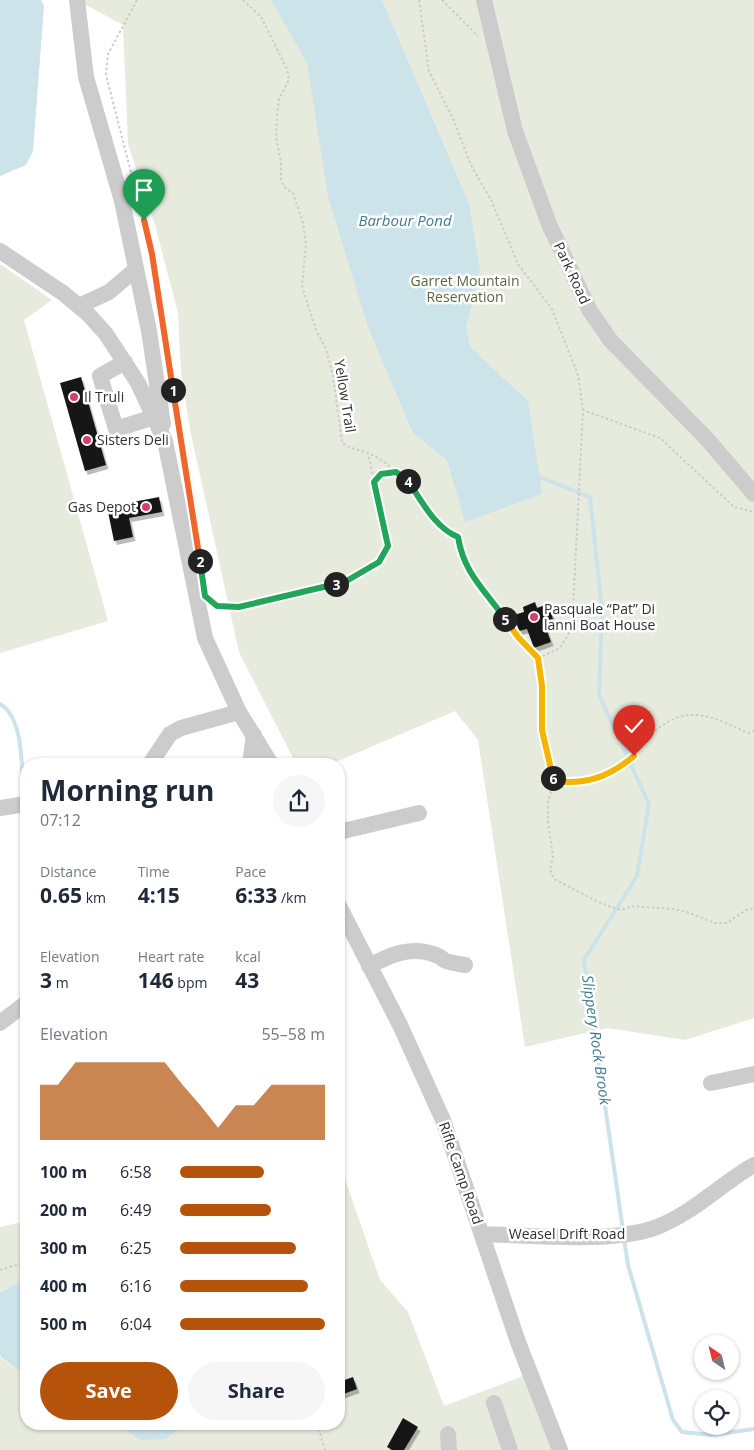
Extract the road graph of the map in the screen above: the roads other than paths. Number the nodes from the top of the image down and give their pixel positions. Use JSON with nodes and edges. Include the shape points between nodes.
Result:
{"nodes":[{"id":1,"x":77,"y":0,"type":"edge"},
{"id":2,"x":484,"y":0,"type":"edge"},
{"id":3,"x":0,"y":251,"type":"edge"},
{"id":4,"x":136,"y":269,"type":"junction"},
{"id":5,"x":79,"y":306,"type":"junction"},
{"id":6,"x":125,"y":362,"type":"junction"},
{"id":7,"x":154,"y":417,"type":"junction"},
{"id":8,"x":165,"y":441,"type":"junction"},
{"id":9,"x":754,"y":494,"type":"edge"},
{"id":10,"x":239,"y":712,"type":"junction"},
{"id":11,"x":254,"y":735,"type":"junction"},
{"id":12,"x":154,"y":758,"type":"edge"},
{"id":13,"x":251,"y":758,"type":"edge"},
{"id":14,"x":267,"y":758,"type":"edge"},
{"id":15,"x":20,"y":805,"type":"edge"},
{"id":16,"x":0,"y":808,"type":"edge"},
{"id":17,"x":419,"y":813,"type":"dead end"},
{"id":18,"x":345,"y":831,"type":"edge"},
{"id":19,"x":345,"y":918,"type":"edge"},
{"id":20,"x":466,"y":965,"type":"dead end"},
{"id":21,"x":369,"y":966,"type":"junction"},
{"id":22,"x":20,"y":1008,"type":"edge"},
{"id":23,"x":0,"y":1023,"type":"edge"},
{"id":24,"x":754,"y":1074,"type":"edge"},
{"id":25,"x":711,"y":1083,"type":"dead end"},
{"id":26,"x":753,"y":1169,"type":"edge"},
{"id":27,"x":482,"y":1234,"type":"junction"},
{"id":28,"x":494,"y":1404,"type":"dead end"},
{"id":29,"x":510,"y":1450,"type":"edge"},
{"id":30,"x":560,"y":1450,"type":"edge"}],
"edges":[{"from":1,"to":4,"type":"street","via":[[86,77],[122,201]]},
{"from":2,"to":9,"type":"street","name":"Park Road","via":[[515,131],[532,181],[590,311],[611,341],[707,439]]},
{"from":3,"to":5,"type":"street"},
{"from":4,"to":5,"type":"street","via":[[109,292]]},
{"from":4,"to":8,"type":"street","via":[[149,331]]},
{"from":5,"to":6,"type":"street","via":[[106,334]]},
{"from":6,"to":7,"type":"street"},
{"from":6,"to":7,"type":"street","via":[[100,376],[116,429]]},
{"from":7,"to":8,"type":"street"},
{"from":8,"to":10,"type":"street","via":[[205,638]]},
{"from":10,"to":11,"type":"street"},
{"from":10,"to":12,"type":"street","via":[[181,728],[170,734]]},
{"from":11,"to":13,"type":"street"},
{"from":11,"to":14,"type":"street"},
{"from":15,"to":16,"type":"street"},
{"from":17,"to":18,"type":"street"},
{"from":19,"to":21,"type":"street","name":"Rifle Camp Road"},
{"from":20,"to":21,"type":"street","via":[[445,961],[422,951],[407,951],[392,954]]},
{"from":21,"to":27,"type":"street","name":"Rifle Camp Road","via":[[443,1120]]},
{"from":22,"to":23,"type":"street"},
{"from":24,"to":25,"type":"street"},
{"from":26,"to":27,"type":"street","name":"Weasel Drift Road","via":[[675,1218],[640,1232],[604,1236]]},
{"from":27,"to":30,"type":"street","name":"Rifle Camp Road","via":[[518,1342]]},
{"from":28,"to":29,"type":"street"}]}
